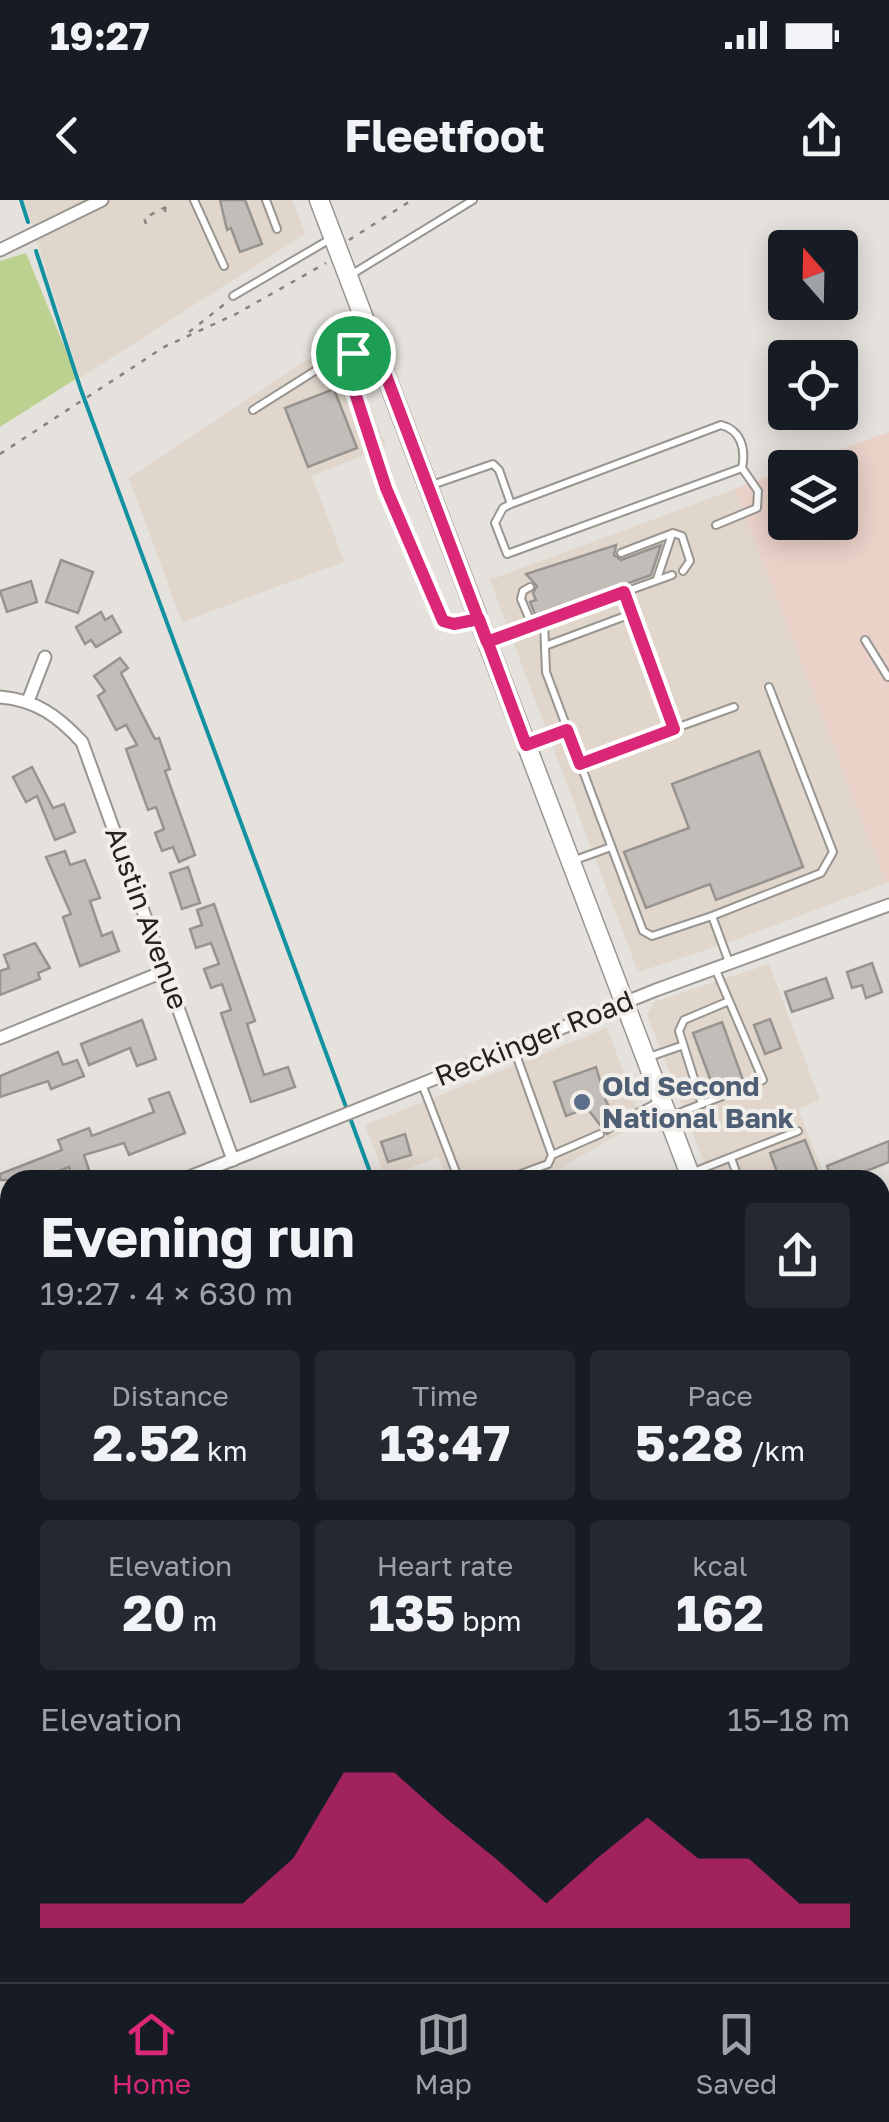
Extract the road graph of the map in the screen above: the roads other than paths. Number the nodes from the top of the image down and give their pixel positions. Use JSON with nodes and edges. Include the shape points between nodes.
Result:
{"nodes":[{"id":1,"x":102,"y":200,"type":"edge"},
{"id":2,"x":194,"y":200,"type":"edge"},
{"id":3,"x":266,"y":200,"type":"edge"},
{"id":4,"x":319,"y":200,"type":"edge"},
{"id":5,"x":473,"y":200,"type":"edge"},
{"id":6,"x":277,"y":229,"type":"dead end"},
{"id":7,"x":342,"y":238,"type":"junction"},
{"id":8,"x":0,"y":250,"type":"edge"},
{"id":9,"x":224,"y":266,"type":"dead end"},
{"id":10,"x":348,"y":277,"type":"junction"},
{"id":11,"x":233,"y":296,"type":"road end"},
{"id":12,"x":374,"y":344,"type":"junction"},
{"id":13,"x":343,"y":356,"type":"junction"},
{"id":14,"x":253,"y":410,"type":"dead end"},
{"id":15,"x":742,"y":468,"type":"junction"},
{"id":16,"x":428,"y":486,"type":"junction"},
{"id":17,"x":512,"y":504,"type":"junction"},
{"id":18,"x":716,"y":526,"type":"dead end"},
{"id":19,"x":673,"y":533,"type":"junction"},
{"id":20,"x":620,"y":552,"type":"dead end"},
{"id":21,"x":683,"y":571,"type":"dead end"},
{"id":22,"x":672,"y":574,"type":"dead end"},
{"id":23,"x":656,"y":580,"type":"junction"},
{"id":24,"x":530,"y":587,"type":"dead end"},
{"id":25,"x":624,"y":592,"type":"junction"},
{"id":26,"x":632,"y":614,"type":"junction"},
{"id":27,"x":479,"y":619,"type":"junction"},
{"id":28,"x":544,"y":622,"type":"junction"},
{"id":29,"x":532,"y":626,"type":"junction"},
{"id":30,"x":865,"y":640,"type":"dead end"},
{"id":31,"x":487,"y":642,"type":"junction"},
{"id":32,"x":544,"y":646,"type":"junction"},
{"id":33,"x":45,"y":657,"type":"dead end"},
{"id":34,"x":889,"y":677,"type":"edge"},
{"id":35,"x":768,"y":687,"type":"dead end"},
{"id":36,"x":0,"y":697,"type":"edge"},
{"id":37,"x":28,"y":702,"type":"junction"},
{"id":38,"x":734,"y":707,"type":"dead end"},
{"id":39,"x":674,"y":729,"type":"junction"},
{"id":40,"x":567,"y":730,"type":"junction"},
{"id":41,"x":526,"y":745,"type":"junction"},
{"id":42,"x":580,"y":764,"type":"junction"},
{"id":43,"x":611,"y":847,"type":"junction"},
{"id":44,"x":571,"y":862,"type":"junction"},
{"id":45,"x":889,"y":906,"type":"edge"},
{"id":46,"x":712,"y":916,"type":"junction"},
{"id":47,"x":730,"y":963,"type":"junction"},
{"id":48,"x":716,"y":968,"type":"junction"},
{"id":49,"x":165,"y":970,"type":"junction"},
{"id":50,"x":729,"y":1001,"type":"junction"},
{"id":51,"x":624,"y":1002,"type":"junction"},
{"id":52,"x":0,"y":1038,"type":"edge"},
{"id":53,"x":512,"y":1046,"type":"junction"},
{"id":54,"x":680,"y":1046,"type":"junction"},
{"id":55,"x":645,"y":1058,"type":"junction"},
{"id":56,"x":422,"y":1083,"type":"junction"},
{"id":57,"x":702,"y":1104,"type":"junction"},
{"id":58,"x":665,"y":1109,"type":"junction"},
{"id":59,"x":618,"y":1124,"type":"dead end"},
{"id":60,"x":798,"y":1131,"type":"dead end"},
{"id":61,"x":600,"y":1134,"type":"dead end"},
{"id":62,"x":552,"y":1154,"type":"junction"},
{"id":63,"x":730,"y":1158,"type":"junction"},
{"id":64,"x":233,"y":1160,"type":"junction"},
{"id":65,"x":208,"y":1170,"type":"edge"},
{"id":66,"x":455,"y":1170,"type":"edge"},
{"id":67,"x":532,"y":1170,"type":"edge"},
{"id":68,"x":688,"y":1170,"type":"edge"},
{"id":69,"x":705,"y":1170,"type":"edge"},
{"id":70,"x":735,"y":1170,"type":"edge"}],
"edges":[{"from":1,"to":8,"type":"street"},
{"from":2,"to":9,"type":"lane"},
{"from":3,"to":6,"type":"lane"},
{"from":4,"to":7,"type":"main road"},
{"from":5,"to":10,"type":"lane"},
{"from":7,"to":10,"type":"main road"},
{"from":7,"to":11,"type":"lane"},
{"from":10,"to":12,"type":"main road"},
{"from":12,"to":13,"type":"lane"},
{"from":12,"to":16,"type":"main road"},
{"from":13,"to":14,"type":"lane"},
{"from":13,"to":27,"type":"lane","via":[[386,488],[443,621]]},
{"from":15,"to":17,"type":"lane","via":[[740,440],[721,425]]},
{"from":15,"to":17,"type":"lane","via":[[507,554],[496,524]]},
{"from":15,"to":18,"type":"lane","via":[[758,491],[756,508]]},
{"from":16,"to":17,"type":"lane","via":[[493,464]]},
{"from":16,"to":27,"type":"main road"},
{"from":19,"to":20,"type":"lane"},
{"from":19,"to":21,"type":"lane","via":[[688,550]]},
{"from":19,"to":23,"type":"lane"},
{"from":22,"to":23,"type":"lane"},
{"from":23,"to":25,"type":"lane"},
{"from":24,"to":29,"type":"lane","via":[[522,598]]},
{"from":25,"to":26,"type":"lane"},
{"from":25,"to":28,"type":"lane"},
{"from":26,"to":32,"type":"lane"},
{"from":26,"to":39,"type":"lane"},
{"from":27,"to":31,"type":"main road"},
{"from":28,"to":29,"type":"lane"},
{"from":28,"to":32,"type":"lane"},
{"from":29,"to":31,"type":"lane"},
{"from":30,"to":34,"type":"lane"},
{"from":31,"to":41,"type":"main road"},
{"from":32,"to":40,"type":"lane"},
{"from":33,"to":37,"type":"street"},
{"from":35,"to":46,"type":"lane","via":[[833,852],[822,873]]},
{"from":36,"to":37,"type":"street"},
{"from":37,"to":49,"type":"street","name":"Austin Avenue","via":[[60,718],[82,742]]},
{"from":38,"to":39,"type":"lane"},
{"from":39,"to":42,"type":"lane"},
{"from":40,"to":41,"type":"lane"},
{"from":40,"to":42,"type":"lane"},
{"from":41,"to":44,"type":"main road"},
{"from":42,"to":43,"type":"lane"},
{"from":43,"to":44,"type":"lane"},
{"from":43,"to":46,"type":"lane","via":[[643,931],[652,936]]},
{"from":44,"to":51,"type":"main road"},
{"from":45,"to":47,"type":"street","name":"Reckinger Road"},
{"from":46,"to":47,"type":"lane"},
{"from":47,"to":48,"type":"street","name":"Reckinger Road"},
{"from":48,"to":50,"type":"lane"},
{"from":48,"to":51,"type":"street","name":"Reckinger Road"},
{"from":49,"to":52,"type":"street"},
{"from":49,"to":64,"type":"street","name":"Austin Avenue"},
{"from":50,"to":54,"type":"lane","via":[[684,1020]]},
{"from":50,"to":57,"type":"lane","via":[[763,1080]]},
{"from":51,"to":53,"type":"street","name":"Reckinger Road"},
{"from":51,"to":55,"type":"main road"},
{"from":53,"to":56,"type":"street","name":"Reckinger Road"},
{"from":53,"to":62,"type":"lane"},
{"from":54,"to":55,"type":"lane"},
{"from":54,"to":57,"type":"lane"},
{"from":55,"to":58,"type":"main road"},
{"from":56,"to":64,"type":"street","name":"Reckinger Road"},
{"from":56,"to":66,"type":"lane"},
{"from":57,"to":58,"type":"lane"},
{"from":58,"to":59,"type":"lane"},
{"from":58,"to":68,"type":"main road"},
{"from":60,"to":63,"type":"lane"},
{"from":61,"to":62,"type":"lane"},
{"from":62,"to":67,"type":"lane","via":[[548,1164]]},
{"from":63,"to":69,"type":"lane"},
{"from":63,"to":70,"type":"lane"},
{"from":64,"to":65,"type":"street","name":"Reckinger Road"}]}
